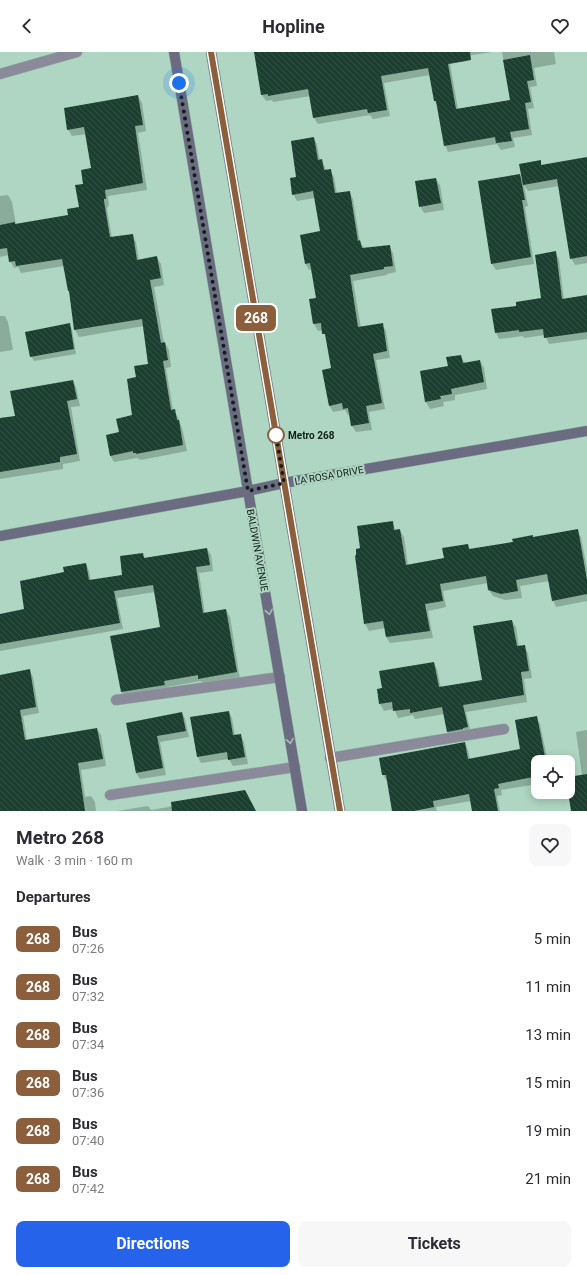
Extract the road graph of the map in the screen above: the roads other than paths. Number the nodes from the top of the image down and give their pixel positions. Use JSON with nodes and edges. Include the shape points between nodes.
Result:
{"nodes":[{"id":1,"x":77,"y":52,"type":"edge"},
{"id":2,"x":174,"y":52,"type":"edge"},
{"id":3,"x":211,"y":52,"type":"edge"},
{"id":4,"x":0,"y":74,"type":"edge"},
{"id":5,"x":587,"y":431,"type":"edge"},
{"id":6,"x":284,"y":483,"type":"junction"},
{"id":7,"x":248,"y":491,"type":"junction"},
{"id":8,"x":0,"y":536,"type":"edge"},
{"id":9,"x":280,"y":676,"type":"junction"},
{"id":10,"x":116,"y":700,"type":"dead end"},
{"id":11,"x":504,"y":729,"type":"dead end"},
{"id":12,"x":330,"y":758,"type":"junction"},
{"id":13,"x":295,"y":766,"type":"junction"},
{"id":14,"x":110,"y":795,"type":"dead end"},
{"id":15,"x":302,"y":811,"type":"edge"},
{"id":16,"x":340,"y":811,"type":"edge"}],
"edges":[{"from":1,"to":4,"type":"street"},
{"from":2,"to":7,"type":"main road","name":"BALDWIN AVENUE"},
{"from":3,"to":6,"type":"main road"},
{"from":5,"to":6,"type":"main road","name":"LA ROSA DRIVE"},
{"from":6,"to":7,"type":"main road","name":"LA ROSA DRIVE"},
{"from":6,"to":12,"type":"main road"},
{"from":7,"to":8,"type":"main road","name":"LA ROSA DRIVE"},
{"from":7,"to":9,"type":"main road","name":"BALDWIN AVENUE","one_way":true},
{"from":9,"to":10,"type":"street"},
{"from":9,"to":13,"type":"main road","name":"BALDWIN AVENUE","one_way":true},
{"from":11,"to":12,"type":"street"},
{"from":12,"to":16,"type":"main road"},
{"from":13,"to":14,"type":"street"},
{"from":13,"to":15,"type":"main road","name":"BALDWIN AVENUE"}]}
